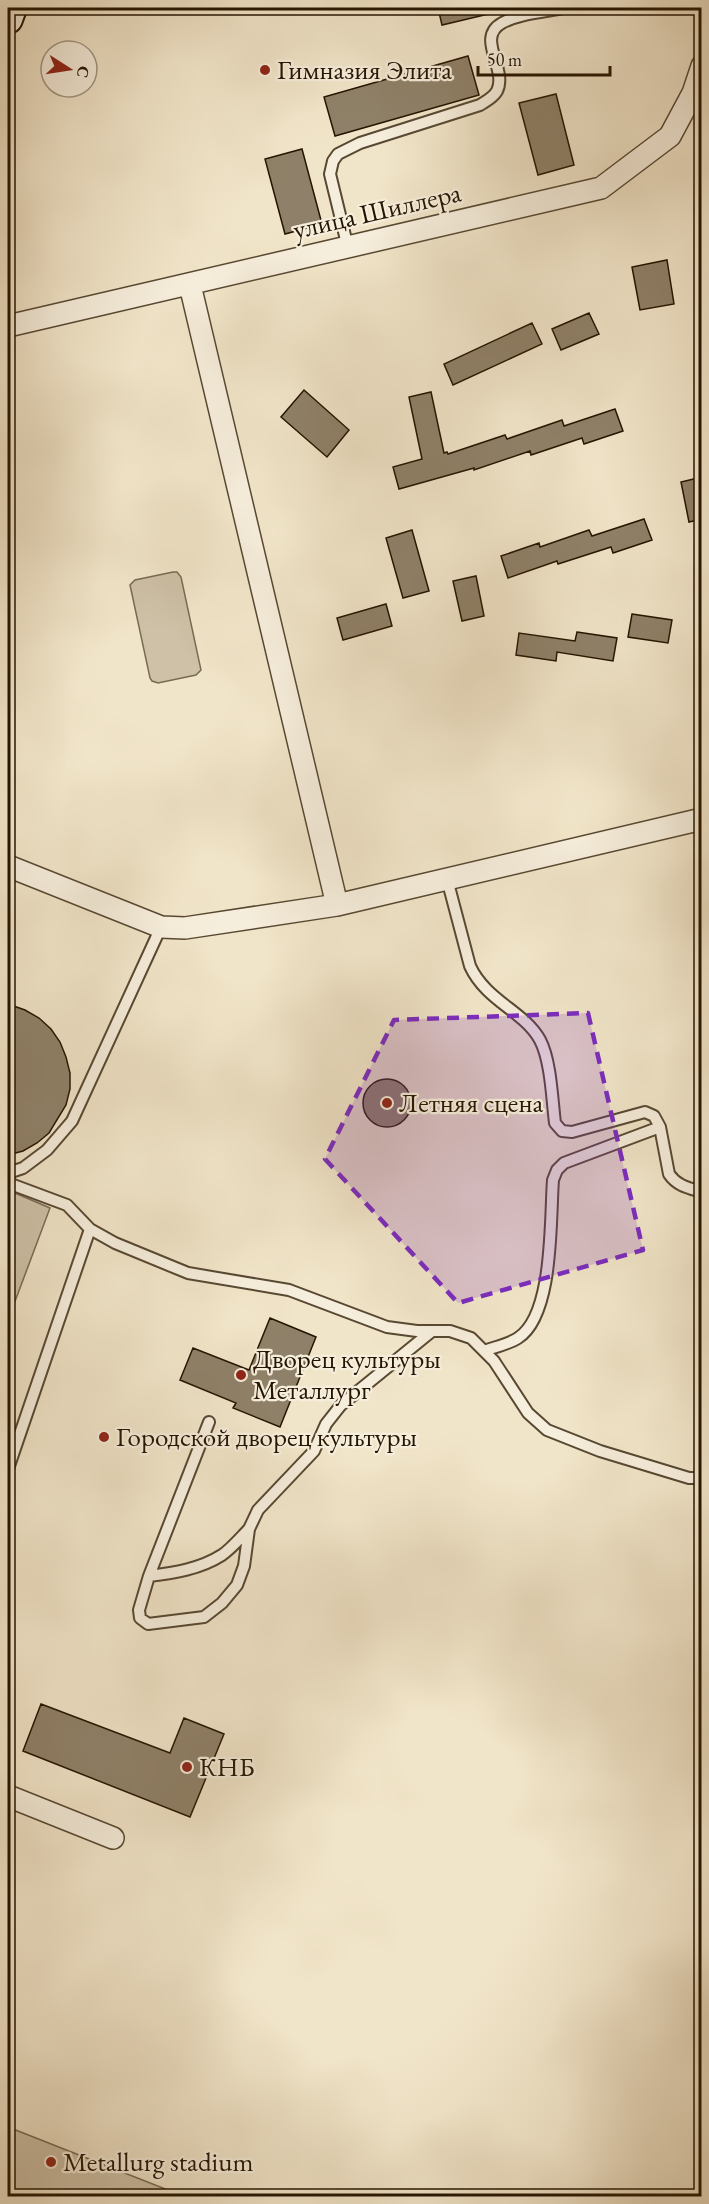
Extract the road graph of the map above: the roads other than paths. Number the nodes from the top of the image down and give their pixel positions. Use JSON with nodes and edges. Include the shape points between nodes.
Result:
{"nodes":[{"id":1,"x":12,"y":8,"type":"edge"},
{"id":2,"x":565,"y":8,"type":"edge"},
{"id":3,"x":8,"y":19,"type":"edge"},
{"id":4,"x":702,"y":66,"type":"edge"},
{"id":5,"x":348,"y":248,"type":"junction"},
{"id":6,"x":189,"y":285,"type":"junction"},
{"id":7,"x":8,"y":326,"type":"edge"},
{"id":8,"x":702,"y":819,"type":"edge"},
{"id":9,"x":8,"y":866,"type":"edge"},
{"id":10,"x":447,"y":879,"type":"junction"},
{"id":11,"x":338,"y":905,"type":"junction"},
{"id":12,"x":160,"y":927,"type":"junction"},
{"id":13,"x":660,"y":1126,"type":"junction"},
{"id":14,"x":8,"y":1173,"type":"edge"},
{"id":15,"x":8,"y":1183,"type":"edge"},
{"id":16,"x":702,"y":1192,"type":"edge"},
{"id":17,"x":90,"y":1229,"type":"junction"},
{"id":18,"x":432,"y":1331,"type":"junction"},
{"id":19,"x":484,"y":1351,"type":"junction"},
{"id":20,"x":209,"y":1422,"type":"dead end"},
{"id":21,"x":13,"y":1438,"type":"edge"},
{"id":22,"x":8,"y":1469,"type":"edge"},
{"id":23,"x":702,"y":1478,"type":"edge"},
{"id":24,"x":249,"y":1529,"type":"junction"},
{"id":25,"x":149,"y":1576,"type":"junction"},
{"id":26,"x":8,"y":1796,"type":"edge"},
{"id":27,"x":112,"y":1838,"type":"dead end"}],
"edges":[{"from":1,"to":3,"type":"main road"},
{"from":2,"to":5,"type":"lane","via":[[503,22],[494,29],[490,38],[499,84],[487,101],[338,154],[330,174]]},
{"from":4,"to":5,"type":"street","name":"улица Шиллера","via":[[693,93],[670,136],[601,188]]},
{"from":5,"to":6,"type":"street","name":"улица Шиллера"},
{"from":6,"to":7,"type":"street","name":"улица Шиллера"},
{"from":6,"to":11,"type":"street"},
{"from":8,"to":10,"type":"street"},
{"from":9,"to":12,"type":"street"},
{"from":10,"to":11,"type":"street"},
{"from":10,"to":13,"type":"lane","via":[[476,980],[540,1040],[555,1123],[562,1131],[572,1132],[645,1112],[654,1116]]},
{"from":11,"to":12,"type":"street","via":[[206,926]]},
{"from":12,"to":14,"type":"lane","via":[[72,1121],[47,1150],[23,1168]]},
{"from":13,"to":16,"type":"lane","via":[[669,1174],[682,1186]]},
{"from":13,"to":19,"type":"lane","via":[[564,1163],[557,1170],[552,1180],[546,1287],[536,1316],[518,1338]]},
{"from":15,"to":17,"type":"lane","via":[[67,1205]]},
{"from":17,"to":18,"type":"lane","via":[[188,1273],[289,1290],[387,1327]]},
{"from":17,"to":21,"type":"lane"},
{"from":18,"to":19,"type":"lane","via":[[450,1330],[471,1338]]},
{"from":18,"to":24,"type":"lane","via":[[341,1405],[326,1424],[314,1451],[258,1510]]},
{"from":19,"to":23,"type":"lane","via":[[528,1413],[547,1430],[600,1451],[689,1478]]},
{"from":20,"to":25,"type":"lane"},
{"from":21,"to":22,"type":"lane"},
{"from":24,"to":25,"type":"lane","via":[[222,1554],[202,1565]]},
{"from":24,"to":25,"type":"lane","via":[[237,1585],[204,1617],[148,1624],[140,1618],[139,1610]]},
{"from":26,"to":27,"type":"street"}]}
